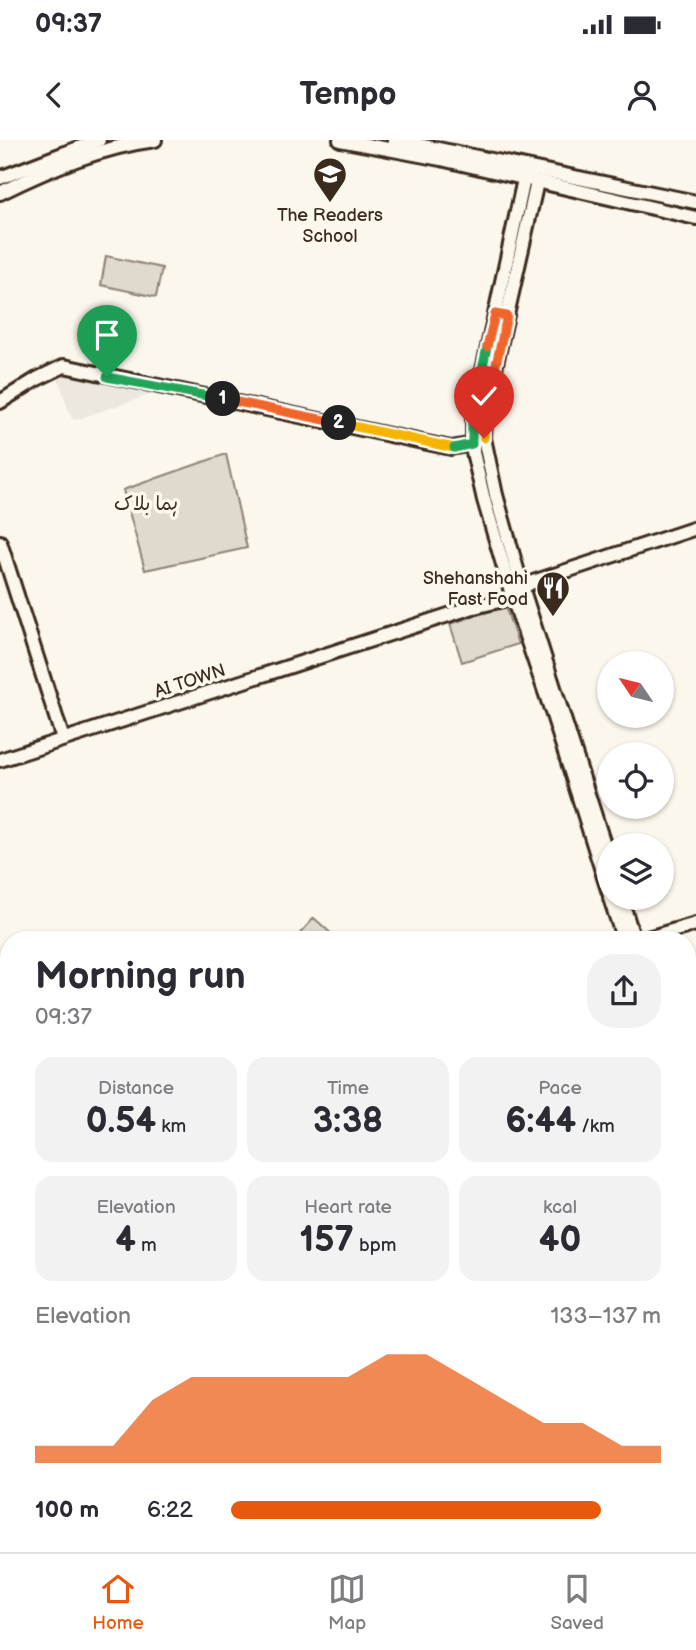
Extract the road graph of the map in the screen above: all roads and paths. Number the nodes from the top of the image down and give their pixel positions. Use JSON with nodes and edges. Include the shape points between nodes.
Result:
{"nodes":[{"id":1,"x":99,"y":140,"type":"edge"},
{"id":2,"x":155,"y":140,"type":"edge"},
{"id":3,"x":340,"y":140,"type":"edge"},
{"id":4,"x":394,"y":140,"type":"edge"},
{"id":5,"x":435,"y":144,"type":"edge"},
{"id":6,"x":0,"y":178,"type":"edge"},
{"id":7,"x":530,"y":181,"type":"junction"},
{"id":8,"x":0,"y":194,"type":"edge"},
{"id":9,"x":696,"y":202,"type":"edge"},
{"id":10,"x":696,"y":218,"type":"edge"},
{"id":11,"x":501,"y":315,"type":"junction"},
{"id":12,"x":0,"y":402,"type":"edge"},
{"id":13,"x":472,"y":444,"type":"junction"},
{"id":14,"x":696,"y":528,"type":"edge"},
{"id":15,"x":0,"y":542,"type":"edge"},
{"id":16,"x":517,"y":591,"type":"junction"},
{"id":17,"x":63,"y":739,"type":"junction"},
{"id":18,"x":0,"y":760,"type":"edge"},
{"id":19,"x":600,"y":833,"type":"edge"},
{"id":20,"x":597,"y":855,"type":"edge"},
{"id":21,"x":614,"y":910,"type":"edge"},
{"id":22,"x":625,"y":910,"type":"edge"},
{"id":23,"x":696,"y":924,"type":"edge"},
{"id":24,"x":621,"y":931,"type":"edge"},
{"id":25,"x":632,"y":931,"type":"edge"},
{"id":26,"x":672,"y":931,"type":"edge"}],
"edges":[{"from":1,"to":6,"type":"street"},
{"from":2,"to":8,"type":"street","via":[[91,154]]},
{"from":3,"to":7,"type":"street"},
{"from":4,"to":5,"type":"street"},
{"from":5,"to":9,"type":"street"},
{"from":7,"to":10,"type":"street"},
{"from":7,"to":11,"type":"street"},
{"from":11,"to":13,"type":"street","via":[[472,417]]},
{"from":11,"to":16,"type":"street","via":[[484,438]]},
{"from":12,"to":13,"type":"street","via":[[64,366],[451,448]]},
{"from":13,"to":16,"type":"street","via":[[479,481]]},
{"from":14,"to":16,"type":"street","name":"AI TOWN"},
{"from":15,"to":17,"type":"street"},
{"from":16,"to":17,"type":"street","name":"AI TOWN","via":[[507,599]]},
{"from":16,"to":19,"type":"street"},
{"from":16,"to":20,"type":"street"},
{"from":17,"to":18,"type":"street","name":"AI TOWN"},
{"from":21,"to":24,"type":"street"},
{"from":22,"to":25,"type":"street"},
{"from":23,"to":26,"type":"street"}]}
